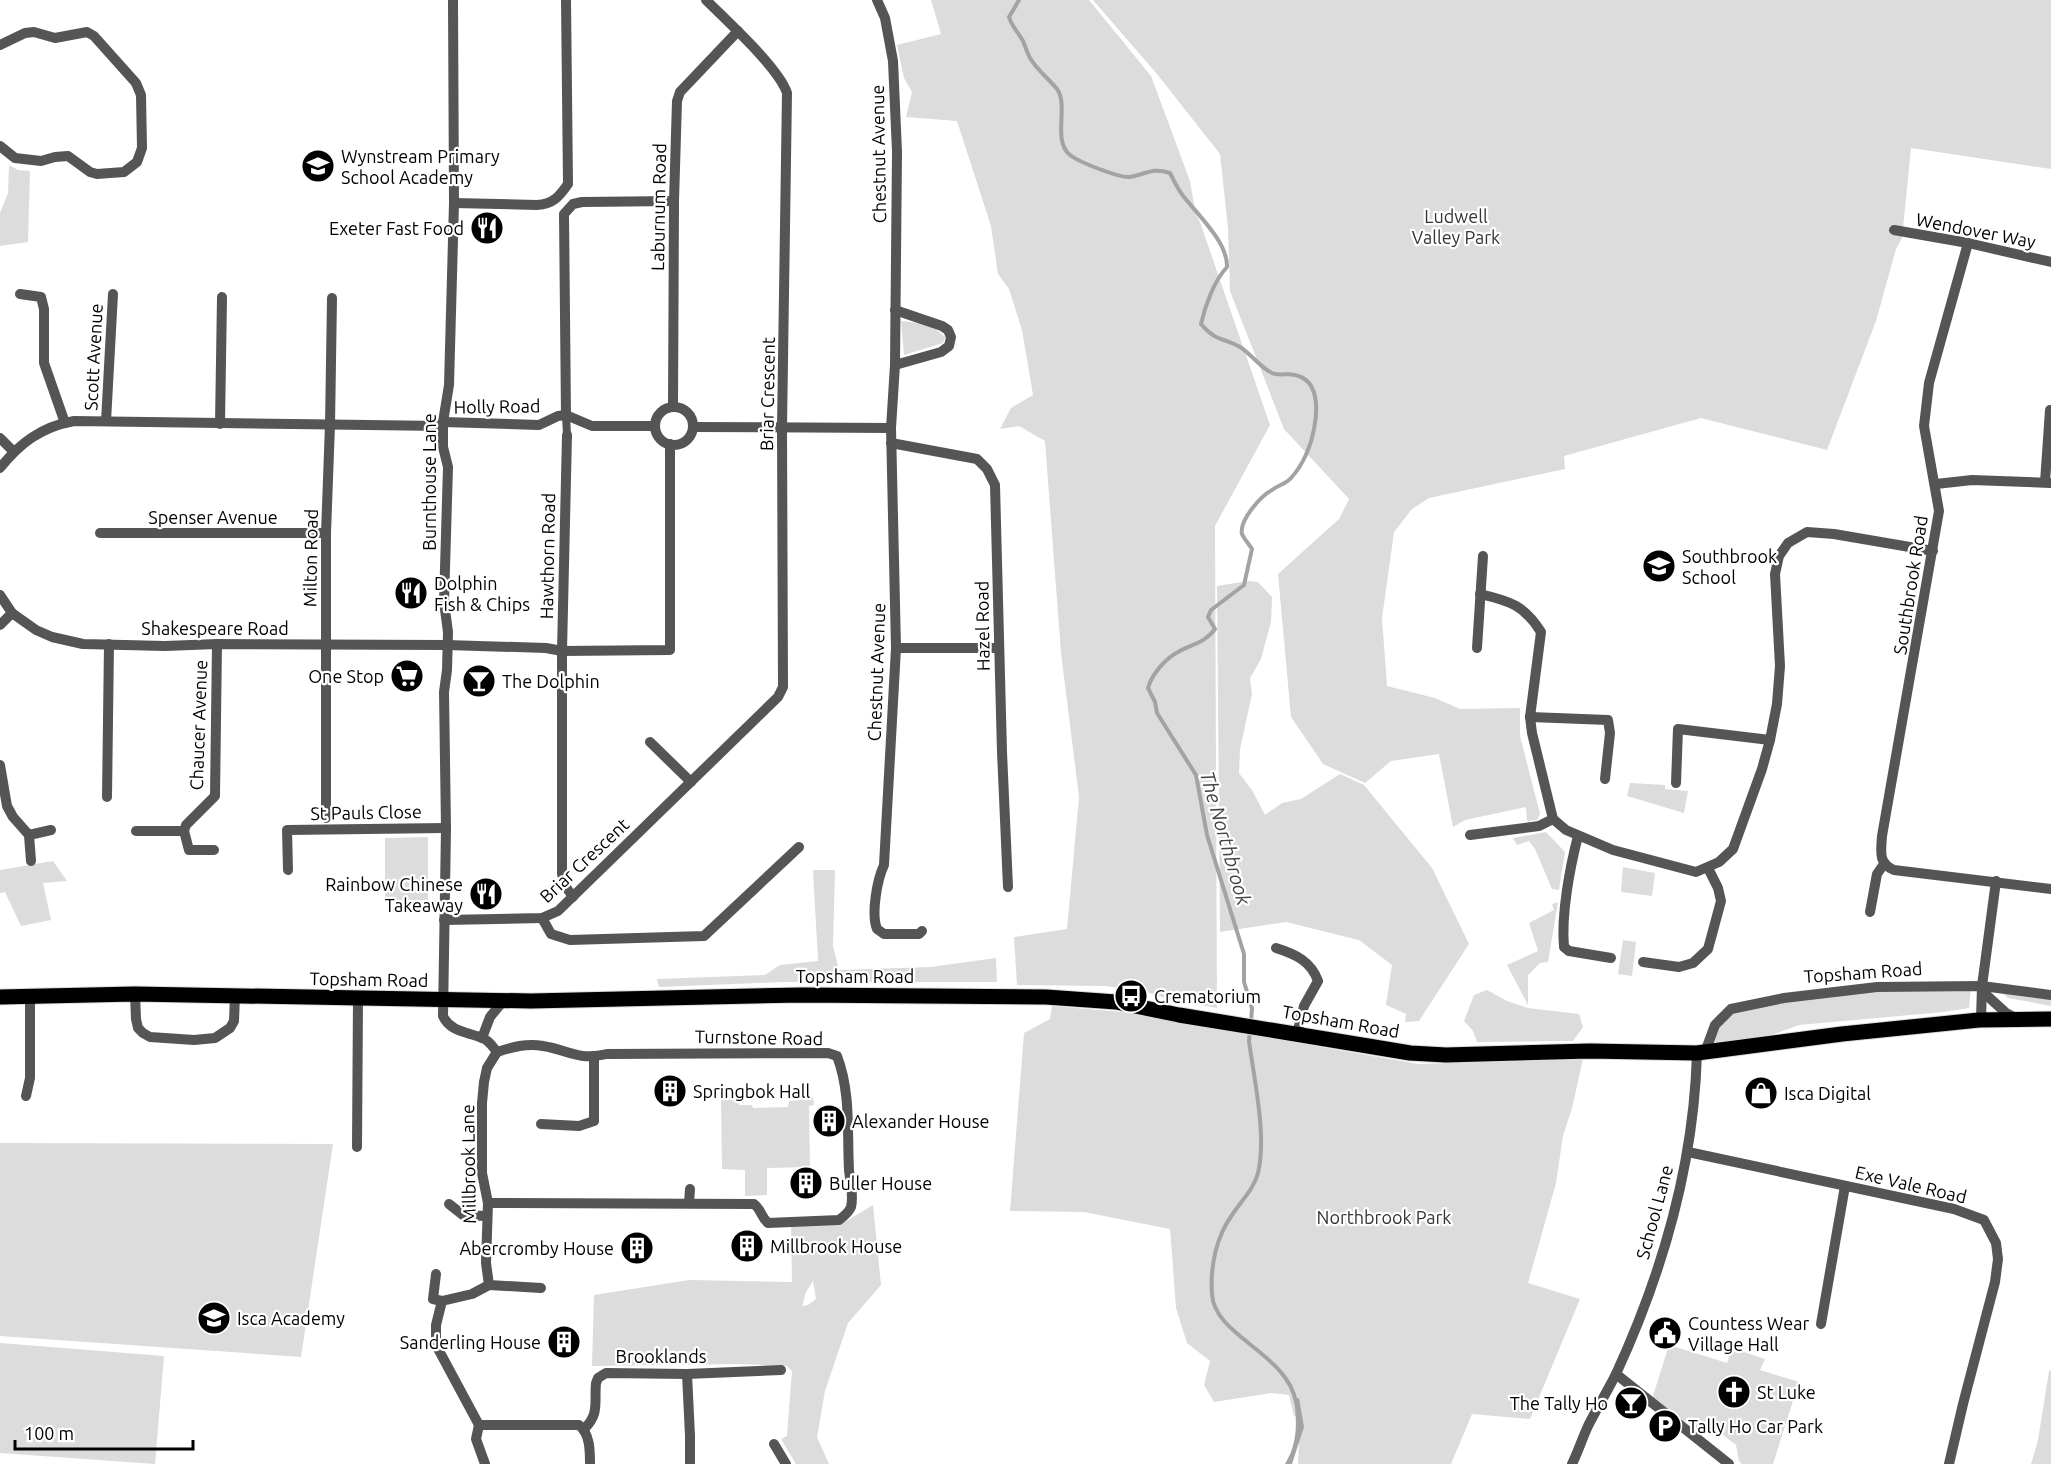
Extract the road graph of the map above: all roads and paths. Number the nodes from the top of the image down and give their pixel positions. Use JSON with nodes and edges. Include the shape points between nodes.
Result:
{"nodes":[{"id":1,"x":453,"y":0,"type":"edge"},
{"id":2,"x":566,"y":0,"type":"edge"},
{"id":3,"x":706,"y":0,"type":"edge"},
{"id":4,"x":877,"y":0,"type":"edge"},
{"id":5,"x":738,"y":31,"type":"junction"},
{"id":6,"x":0,"y":45,"type":"edge"},
{"id":7,"x":0,"y":146,"type":"edge"},
{"id":8,"x":674,"y":201,"type":"junction"},
{"id":9,"x":454,"y":203,"type":"junction"},
{"id":10,"x":1894,"y":230,"type":"dead end"},
{"id":11,"x":1968,"y":243,"type":"junction"},
{"id":12,"x":2051,"y":262,"type":"edge"},
{"id":13,"x":20,"y":294,"type":"dead end"},
{"id":14,"x":113,"y":294,"type":"dead end"},
{"id":15,"x":222,"y":297,"type":"dead end"},
{"id":16,"x":332,"y":298,"type":"dead end"},
{"id":17,"x":895,"y":310,"type":"junction"},
{"id":18,"x":895,"y":365,"type":"junction"},
{"id":19,"x":2041,"y":400,"type":"dead end"},
{"id":20,"x":673,"y":407,"type":"junction"},
{"id":21,"x":2050,"y":409,"type":"edge"},
{"id":22,"x":566,"y":415,"type":"junction"},
{"id":23,"x":106,"y":421,"type":"junction"},
{"id":24,"x":65,"y":423,"type":"junction"},
{"id":25,"x":220,"y":424,"type":"junction"},
{"id":26,"x":443,"y":424,"type":"junction"},
{"id":27,"x":330,"y":425,"type":"junction"},
{"id":28,"x":655,"y":426,"type":"junction"},
{"id":29,"x":693,"y":428,"type":"junction"},
{"id":30,"x":782,"y":428,"type":"junction"},
{"id":31,"x":891,"y":428,"type":"junction"},
{"id":32,"x":567,"y":435,"type":"joint"},
{"id":33,"x":0,"y":438,"type":"edge"},
{"id":34,"x":891,"y":443,"type":"junction"},
{"id":35,"x":669,"y":444,"type":"junction"},
{"id":36,"x":13,"y":451,"type":"junction"},
{"id":37,"x":0,"y":468,"type":"edge"},
{"id":38,"x":2048,"y":482,"type":"edge"},
{"id":39,"x":1936,"y":484,"type":"junction"},
{"id":40,"x":100,"y":533,"type":"dead end"},
{"id":41,"x":326,"y":533,"type":"junction"},
{"id":42,"x":1933,"y":551,"type":"junction"},
{"id":43,"x":1483,"y":556,"type":"dead end"},
{"id":44,"x":1480,"y":594,"type":"junction"},
{"id":45,"x":0,"y":596,"type":"edge"},
{"id":46,"x":12,"y":613,"type":"junction"},
{"id":47,"x":0,"y":624,"type":"edge"},
{"id":48,"x":109,"y":644,"type":"junction"},
{"id":49,"x":217,"y":644,"type":"junction"},
{"id":50,"x":325,"y":644,"type":"junction"},
{"id":51,"x":447,"y":645,"type":"junction"},
{"id":52,"x":896,"y":648,"type":"junction"},
{"id":53,"x":998,"y":648,"type":"junction"},
{"id":54,"x":1477,"y":648,"type":"dead end"},
{"id":55,"x":562,"y":651,"type":"junction"},
{"id":56,"x":1530,"y":713,"type":"junction"},
{"id":57,"x":1770,"y":741,"type":"junction"},
{"id":58,"x":650,"y":742,"type":"dead end"},
{"id":59,"x":0,"y":765,"type":"edge"},
{"id":60,"x":1605,"y":779,"type":"dead end"},
{"id":61,"x":691,"y":782,"type":"junction"},
{"id":62,"x":1676,"y":783,"type":"dead end"},
{"id":63,"x":108,"y":797,"type":"dead end"},
{"id":64,"x":326,"y":818,"type":"dead end"},
{"id":65,"x":1553,"y":819,"type":"junction"},
{"id":66,"x":446,"y":828,"type":"junction"},
{"id":67,"x":51,"y":830,"type":"dead end"},
{"id":68,"x":136,"y":831,"type":"dead end"},
{"id":69,"x":184,"y":831,"type":"junction"},
{"id":70,"x":28,"y":835,"type":"junction"},
{"id":71,"x":1470,"y":835,"type":"dead end"},
{"id":72,"x":1578,"y":836,"type":"junction"},
{"id":73,"x":799,"y":847,"type":"dead end"},
{"id":74,"x":214,"y":850,"type":"dead end"},
{"id":75,"x":31,"y":861,"type":"dead end"},
{"id":76,"x":1884,"y":864,"type":"junction"},
{"id":77,"x":1708,"y":868,"type":"junction"},
{"id":78,"x":288,"y":870,"type":"dead end"},
{"id":79,"x":1996,"y":881,"type":"junction"},
{"id":80,"x":1008,"y":887,"type":"dead end"},
{"id":81,"x":2051,"y":889,"type":"edge"},
{"id":82,"x":573,"y":897,"type":"junction"},
{"id":83,"x":1870,"y":912,"type":"dead end"},
{"id":84,"x":542,"y":918,"type":"junction"},
{"id":85,"x":444,"y":920,"type":"junction"},
{"id":86,"x":922,"y":931,"type":"dead end"},
{"id":87,"x":1276,"y":948,"type":"dead end"},
{"id":88,"x":1611,"y":958,"type":"dead end"},
{"id":89,"x":1643,"y":962,"type":"dead end"},
{"id":90,"x":1982,"y":989,"type":"junction"},
{"id":91,"x":135,"y":994,"type":"junction"},
{"id":92,"x":235,"y":995,"type":"junction"},
{"id":93,"x":2051,"y":995,"type":"edge"},
{"id":94,"x":0,"y":997,"type":"edge"},
{"id":95,"x":30,"y":997,"type":"junction"},
{"id":96,"x":358,"y":999,"type":"junction"},
{"id":97,"x":443,"y":999,"type":"junction"},
{"id":98,"x":504,"y":1000,"type":"junction"},
{"id":99,"x":1981,"y":1019,"type":"junction"},
{"id":100,"x":2018,"y":1019,"type":"junction"},
{"id":101,"x":2051,"y":1019,"type":"edge"},
{"id":102,"x":1297,"y":1034,"type":"junction"},
{"id":103,"x":482,"y":1038,"type":"junction"},
{"id":104,"x":497,"y":1052,"type":"junction"},
{"id":105,"x":1701,"y":1053,"type":"junction"},
{"id":106,"x":594,"y":1057,"type":"junction"},
{"id":107,"x":26,"y":1096,"type":"dead end"},
{"id":108,"x":541,"y":1124,"type":"dead end"},
{"id":109,"x":357,"y":1147,"type":"dead end"},
{"id":110,"x":1688,"y":1152,"type":"junction"},
{"id":111,"x":1845,"y":1186,"type":"junction"},
{"id":112,"x":690,"y":1189,"type":"dead end"},
{"id":113,"x":488,"y":1203,"type":"junction"},
{"id":114,"x":689,"y":1203,"type":"junction"},
{"id":115,"x":449,"y":1204,"type":"dead end"},
{"id":116,"x":486,"y":1216,"type":"junction"},
{"id":117,"x":436,"y":1274,"type":"dead end"},
{"id":118,"x":489,"y":1285,"type":"junction"},
{"id":119,"x":542,"y":1288,"type":"dead end"},
{"id":120,"x":438,"y":1300,"type":"junction"},
{"id":121,"x":1821,"y":1324,"type":"dead end"},
{"id":122,"x":782,"y":1370,"type":"dead end"},
{"id":123,"x":687,"y":1374,"type":"junction"},
{"id":124,"x":1616,"y":1374,"type":"junction"},
{"id":125,"x":479,"y":1425,"type":"junction"},
{"id":126,"x":584,"y":1429,"type":"junction"},
{"id":127,"x":774,"y":1444,"type":"dead end"},
{"id":128,"x":485,"y":1464,"type":"edge"},
{"id":129,"x":590,"y":1464,"type":"edge"},
{"id":130,"x":690,"y":1464,"type":"edge"},
{"id":131,"x":786,"y":1464,"type":"edge"},
{"id":132,"x":1572,"y":1464,"type":"edge"},
{"id":133,"x":1729,"y":1464,"type":"edge"},
{"id":134,"x":1949,"y":1464,"type":"edge"}],
"edges":[{"from":1,"to":9,"type":"street","name":"Burnthouse Lane"},
{"from":2,"to":9,"type":"street","via":[[568,184],[550,204]]},
{"from":3,"to":5,"type":"street","name":"Briar Crescent"},
{"from":4,"to":17,"type":"street","name":"Chestnut Avenue","via":[[885,18],[893,61],[897,152]]},
{"from":5,"to":8,"type":"street","name":"Laburnum Road","via":[[680,92]]},
{"from":5,"to":30,"type":"street","name":"Briar Crescent","via":[[781,79],[787,93]]},
{"from":6,"to":7,"type":"street","via":[[25,33],[55,38],[81,32],[91,34],[136,83],[142,112],[141,154],[130,169],[118,174],[90,172],[68,156],[41,161],[15,159]]},
{"from":8,"to":20,"type":"street","name":"Laburnum Road"},
{"from":8,"to":22,"type":"street","name":"Hawthorn Road","via":[[582,202],[573,204],[564,214]]},
{"from":9,"to":26,"type":"street","name":"Burnthouse Lane","via":[[449,385]]},
{"from":10,"to":11,"type":"street","name":"Wendover Way"},
{"from":11,"to":12,"type":"street","name":"Wendover Way"},
{"from":11,"to":39,"type":"street","name":"Southbrook Road","via":[[1929,383],[1924,426]]},
{"from":13,"to":24,"type":"street","via":[[41,297],[44,363]]},
{"from":14,"to":23,"type":"street","name":"Scott Avenue"},
{"from":15,"to":25,"type":"street"},
{"from":16,"to":27,"type":"street","name":"Milton Road"},
{"from":17,"to":18,"type":"street","name":"Chestnut Avenue"},
{"from":17,"to":18,"type":"street","via":[[942,326],[951,337],[949,346],[941,352]]},
{"from":18,"to":31,"type":"street","name":"Chestnut Avenue"},
{"from":19,"to":21,"type":"street"},
{"from":20,"to":28,"type":"street","via":[[659,415]]},
{"from":20,"to":29,"type":"street","via":[[689,415]]},
{"from":21,"to":38,"type":"street"},
{"from":22,"to":26,"type":"street","name":"Holly Road","via":[[539,425]]},
{"from":22,"to":28,"type":"street","name":"Holly Road","via":[[592,426]]},
{"from":22,"to":32,"type":"street","name":"Hawthorn Road"},
{"from":23,"to":24,"type":"street"},
{"from":23,"to":25,"type":"street"},
{"from":24,"to":36,"type":"street","via":[[33,436]]},
{"from":25,"to":27,"type":"street"},
{"from":26,"to":27,"type":"street"},
{"from":26,"to":51,"type":"street","name":"Burnthouse Lane","via":[[448,467],[444,602]]},
{"from":27,"to":41,"type":"street","name":"Milton Road"},
{"from":28,"to":35,"type":"street","via":[[659,438]]},
{"from":29,"to":30,"type":"street"},
{"from":29,"to":35,"type":"street","via":[[682,443]]},
{"from":30,"to":31,"type":"street"},
{"from":30,"to":61,"type":"street","name":"Briar Crescent","via":[[783,687],[778,697]]},
{"from":31,"to":34,"type":"street","name":"Chestnut Avenue"},
{"from":32,"to":55,"type":"street","name":"Hawthorn Road"},
{"from":33,"to":36,"type":"street"},
{"from":34,"to":52,"type":"street","name":"Chestnut Avenue"},
{"from":34,"to":53,"type":"street","name":"Hazel Road","via":[[977,459],[992,476],[996,495]]},
{"from":35,"to":55,"type":"street","name":"Shakespeare Road","via":[[670,650]]},
{"from":36,"to":37,"type":"street"},
{"from":38,"to":39,"type":"street","via":[[1972,480]]},
{"from":39,"to":42,"type":"street","name":"Southbrook Road","via":[[1939,511]]},
{"from":40,"to":41,"type":"street","name":"Spenser Avenue"},
{"from":41,"to":50,"type":"street","name":"Milton Road"},
{"from":42,"to":57,"type":"street","via":[[1807,532],[1788,543],[1779,556],[1775,574],[1780,666]]},
{"from":42,"to":76,"type":"street","name":"Southbrook Road","via":[[1882,836]]},
{"from":43,"to":44,"type":"street"},
{"from":44,"to":54,"type":"street"},
{"from":44,"to":56,"type":"street","via":[[1524,609],[1541,632]]},
{"from":45,"to":46,"type":"street","name":"Shakespeare Road"},
{"from":46,"to":47,"type":"street"},
{"from":46,"to":48,"type":"street","name":"Shakespeare Road","via":[[52,637],[83,644]]},
{"from":48,"to":49,"type":"street","name":"Shakespeare Road"},
{"from":48,"to":63,"type":"street"},
{"from":49,"to":50,"type":"street","name":"Shakespeare Road"},
{"from":49,"to":69,"type":"street","name":"Chaucer Avenue","via":[[215,796]]},
{"from":50,"to":51,"type":"street","name":"Shakespeare Road"},
{"from":50,"to":64,"type":"street","name":"Milton Road"},
{"from":51,"to":55,"type":"street","name":"Shakespeare Road"},
{"from":51,"to":66,"type":"street","name":"Burnthouse Lane"},
{"from":52,"to":53,"type":"street"},
{"from":52,"to":86,"type":"street","name":"Chestnut Avenue","via":[[884,865],[875,902],[875,925],[884,934]]},
{"from":53,"to":80,"type":"street","name":"Hazel Road"},
{"from":55,"to":82,"type":"street","name":"Hawthorn Road","via":[[562,874]]},
{"from":56,"to":60,"type":"street","via":[[1608,720]]},
{"from":56,"to":65,"type":"street"},
{"from":57,"to":62,"type":"street","via":[[1678,729]]},
{"from":57,"to":77,"type":"street","via":[[1733,849]]},
{"from":58,"to":61,"type":"street"},
{"from":59,"to":70,"type":"street","via":[[9,811]]},
{"from":61,"to":82,"type":"street","name":"Briar Crescent"},
{"from":65,"to":71,"type":"street","via":[[1539,826]]},
{"from":65,"to":72,"type":"street"},
{"from":66,"to":78,"type":"street","name":"St Pauls Close","via":[[281,829]]},
{"from":66,"to":85,"type":"street","name":"Burnthouse Lane"},
{"from":67,"to":70,"type":"street"},
{"from":68,"to":69,"type":"street"},
{"from":69,"to":74,"type":"street","via":[[189,850]]},
{"from":70,"to":75,"type":"street"},
{"from":72,"to":77,"type":"street","via":[[1673,867],[1696,872]]},
{"from":72,"to":88,"type":"street","via":[[1564,947]]},
{"from":73,"to":84,"type":"street","via":[[704,936],[570,939],[551,934]]},
{"from":76,"to":79,"type":"street","via":[[1894,870]]},
{"from":76,"to":83,"type":"street","name":"Southbrook Road","via":[[1877,874]]},
{"from":77,"to":89,"type":"street","via":[[1721,901],[1708,949],[1693,963],[1679,967]]},
{"from":79,"to":81,"type":"street"},
{"from":79,"to":90,"type":"street"},
{"from":82,"to":84,"type":"street","name":"Briar Crescent","via":[[558,911]]},
{"from":84,"to":85,"type":"street","name":"Briar Crescent"},
{"from":85,"to":97,"type":"street","name":"Burnthouse Lane"},
{"from":87,"to":102,"type":"street","via":[[1299,956],[1318,981],[1304,1006]]},
{"from":90,"to":93,"type":"street","name":"Topsham Road"},
{"from":90,"to":99,"type":"street"},
{"from":90,"to":100,"type":"street","via":[[2006,1013]]},
{"from":90,"to":105,"type":"street","name":"Topsham Road","via":[[1877,987],[1751,1004],[1731,1009],[1718,1020]]},
{"from":91,"to":92,"type":"main road","name":"Topsham Road"},
{"from":91,"to":92,"type":"street","via":[[136,1019],[143,1033],[150,1037],[194,1040],[215,1038],[230,1028]]},
{"from":91,"to":95,"type":"main road","name":"Topsham Road"},
{"from":92,"to":96,"type":"main road","name":"Topsham Road"},
{"from":94,"to":95,"type":"main road","name":"Topsham Road"},
{"from":95,"to":107,"type":"street","via":[[30,1078]]},
{"from":96,"to":97,"type":"main road","name":"Topsham Road"},
{"from":96,"to":109,"type":"street"},
{"from":97,"to":98,"type":"main road","name":"Topsham Road"},
{"from":97,"to":103,"type":"street","via":[[444,1020],[456,1030]]},
{"from":98,"to":102,"type":"main road","name":"Topsham Road","via":[[801,994],[1046,997],[1116,1002]]},
{"from":98,"to":103,"type":"street","via":[[490,1017]]},
{"from":99,"to":100,"type":"main road","name":"Topsham Road"},
{"from":99,"to":105,"type":"main road","name":"Topsham Road"},
{"from":100,"to":101,"type":"main road","name":"Topsham Road"},
{"from":102,"to":105,"type":"main road","name":"Topsham Road","via":[[1410,1053],[1446,1055]]},
{"from":103,"to":104,"type":"street"},
{"from":104,"to":106,"type":"street","name":"Turnstone Road","via":[[527,1045]]},
{"from":104,"to":113,"type":"street","name":"Millbrook Lane","via":[[488,1068],[482,1103],[482,1173]]},
{"from":105,"to":110,"type":"street","name":"School Lane"},
{"from":106,"to":108,"type":"street","via":[[594,1121],[579,1126]]},
{"from":106,"to":114,"type":"street","name":"Turnstone Road","via":[[607,1053],[837,1056],[849,1109],[851,1206],[844,1216],[838,1220],[768,1222],[754,1204]]},
{"from":110,"to":111,"type":"street","name":"Exe Vale Road"},
{"from":110,"to":124,"type":"street","name":"School Lane","via":[[1652,1284]]},
{"from":111,"to":121,"type":"street"},
{"from":111,"to":134,"type":"street","name":"Exe Vale Road","via":[[1954,1209],[1984,1220],[1996,1243],[1995,1282]]},
{"from":112,"to":114,"type":"street"},
{"from":113,"to":114,"type":"street","name":"Turnstone Road"},
{"from":113,"to":116,"type":"street","name":"Millbrook Lane"},
{"from":115,"to":116,"type":"street","via":[[463,1215]]},
{"from":116,"to":118,"type":"street","name":"Millbrook Lane"},
{"from":117,"to":120,"type":"street"},
{"from":118,"to":119,"type":"street"},
{"from":118,"to":120,"type":"street","via":[[472,1294]]},
{"from":120,"to":125,"type":"street","via":[[436,1346]]},
{"from":122,"to":123,"type":"street","name":"Brooklands"},
{"from":123,"to":126,"type":"street","name":"Brooklands","via":[[606,1373],[596,1383],[595,1415]]},
{"from":123,"to":130,"type":"street"},
{"from":124,"to":132,"type":"street","name":"School Lane"},
{"from":124,"to":133,"type":"street"},
{"from":125,"to":126,"type":"street","via":[[569,1424]]},
{"from":125,"to":128,"type":"street","via":[[476,1439]]},
{"from":126,"to":129,"type":"street"},
{"from":127,"to":131,"type":"street"}]}
